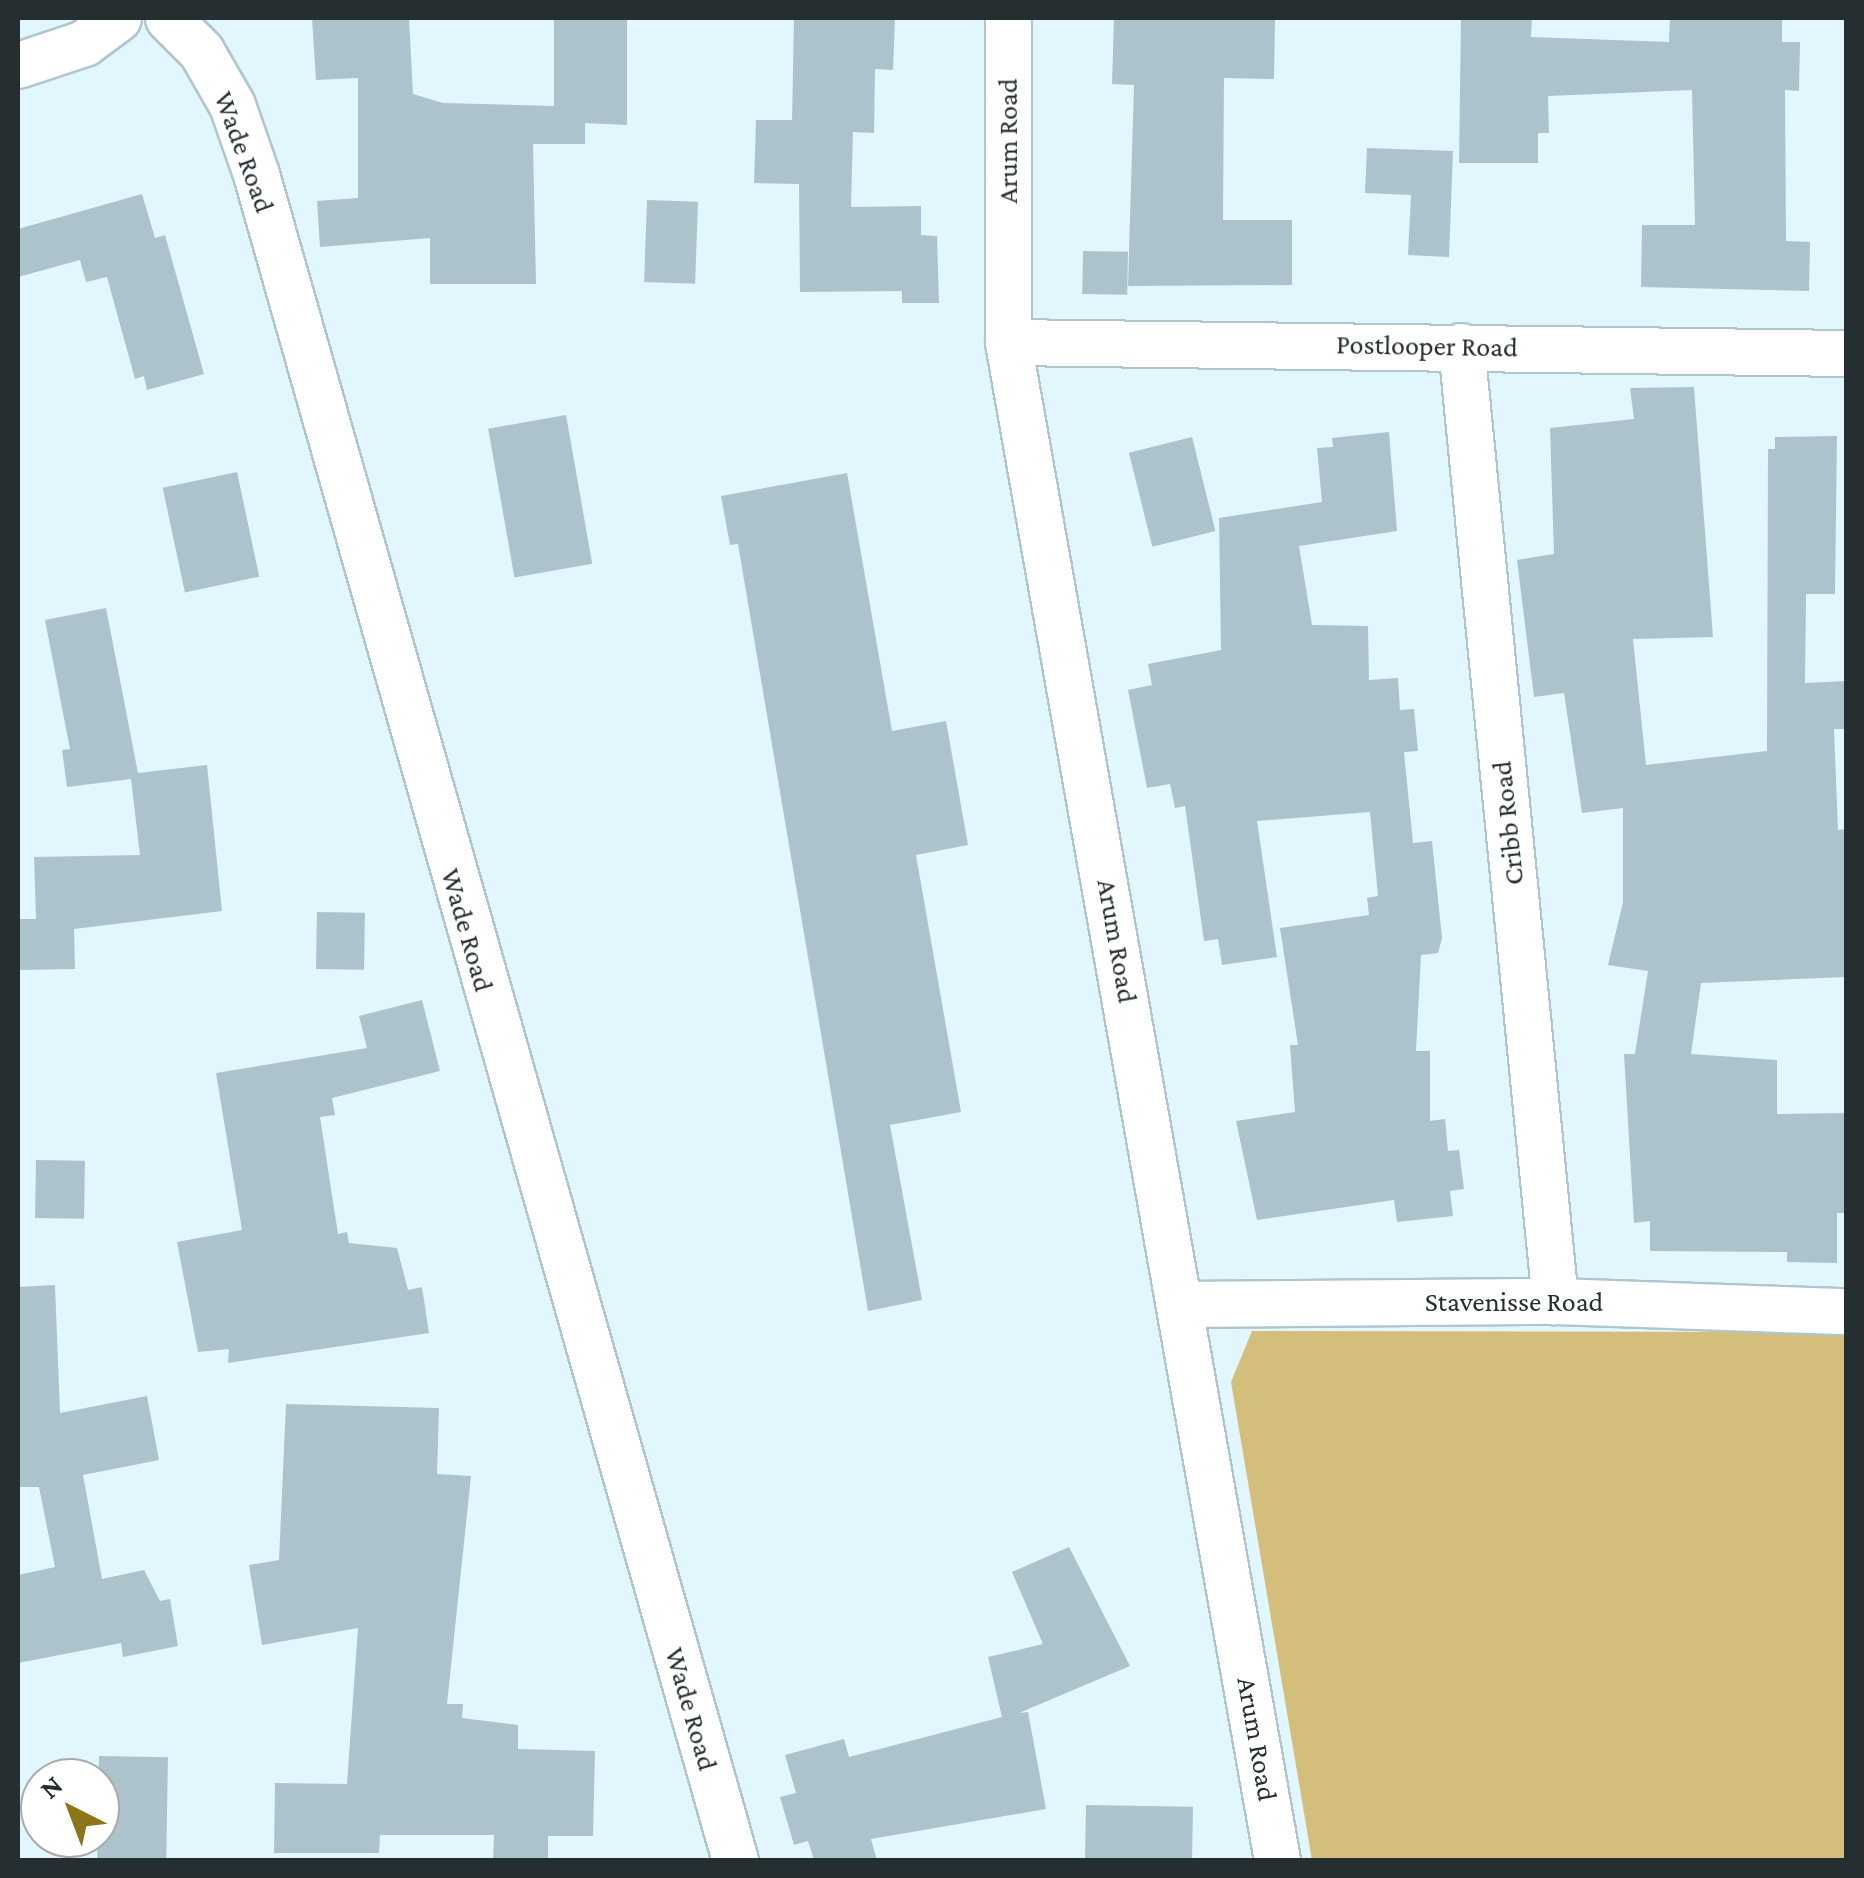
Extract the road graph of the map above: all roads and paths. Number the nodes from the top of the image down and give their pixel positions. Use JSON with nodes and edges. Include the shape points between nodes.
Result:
{"nodes":[{"id":1,"x":118,"y":18,"type":"edge"},
{"id":2,"x":168,"y":18,"type":"edge"},
{"id":3,"x":1008,"y":18,"type":"edge"},
{"id":4,"x":18,"y":64,"type":"edge"},
{"id":5,"x":1008,"y":342,"type":"junction"},
{"id":6,"x":1461,"y":346,"type":"junction"},
{"id":7,"x":1846,"y":352,"type":"edge"},
{"id":8,"x":1555,"y":1301,"type":"junction"},
{"id":9,"x":1182,"y":1304,"type":"junction"},
{"id":10,"x":1846,"y":1311,"type":"edge"},
{"id":11,"x":736,"y":1860,"type":"edge"},
{"id":12,"x":1277,"y":1860,"type":"edge"}],
"edges":[{"from":1,"to":4,"type":"street","via":[[84,44]]},
{"from":2,"to":11,"type":"street","name":"Wade Road","via":[[200,52],[232,105],[256,174]]},
{"from":3,"to":5,"type":"street","name":"Arum Road"},
{"from":5,"to":6,"type":"street","name":"Postlooper Road"},
{"from":5,"to":9,"type":"street","name":"Arum Road"},
{"from":6,"to":7,"type":"street","name":"Postlooper Road"},
{"from":6,"to":8,"type":"street","name":"Cribb Road"},
{"from":8,"to":9,"type":"street","name":"Stavenisse Road"},
{"from":8,"to":10,"type":"street","name":"Stavenisse Road"},
{"from":9,"to":12,"type":"street","name":"Arum Road"}]}
